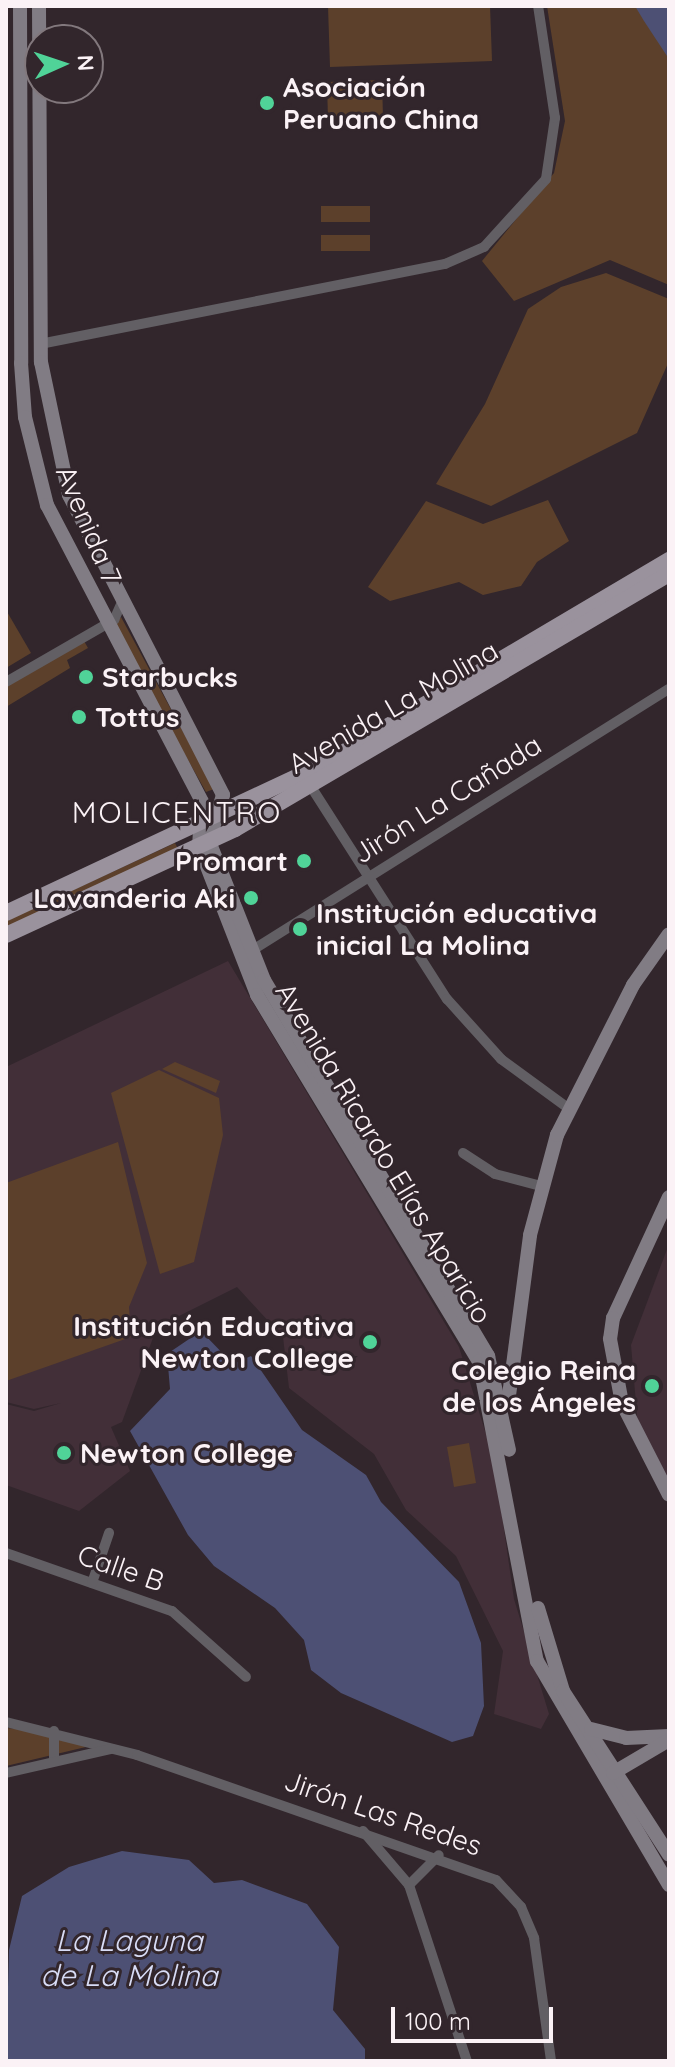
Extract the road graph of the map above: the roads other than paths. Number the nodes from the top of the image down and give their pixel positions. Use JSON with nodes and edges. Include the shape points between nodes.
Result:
{"nodes":[{"id":1,"x":20,"y":6,"type":"edge"},
{"id":2,"x":39,"y":6,"type":"edge"},
{"id":3,"x":538,"y":6,"type":"edge"},
{"id":4,"x":12,"y":194,"type":"edge"},
{"id":5,"x":20,"y":310,"type":"junction"},
{"id":6,"x":39,"y":310,"type":"junction"},
{"id":7,"x":40,"y":344,"type":"junction"},
{"id":8,"x":669,"y":565,"type":"edge"},
{"id":9,"x":121,"y":604,"type":"junction"},
{"id":10,"x":107,"y":624,"type":"junction"},
{"id":11,"x":6,"y":682,"type":"edge"},
{"id":12,"x":669,"y":689,"type":"edge"},
{"id":13,"x":307,"y":779,"type":"junction"},
{"id":14,"x":224,"y":810,"type":"junction"},
{"id":15,"x":203,"y":822,"type":"junction"},
{"id":16,"x":204,"y":844,"type":"junction"},
{"id":17,"x":365,"y":878,"type":"junction"},
{"id":18,"x":6,"y":913,"type":"edge"},
{"id":19,"x":669,"y":934,"type":"edge"},
{"id":20,"x":6,"y":935,"type":"edge"},
{"id":21,"x":251,"y":951,"type":"junction"},
{"id":22,"x":568,"y":1108,"type":"junction"},
{"id":23,"x":463,"y":1153,"type":"dead end"},
{"id":24,"x":541,"y":1186,"type":"junction"},
{"id":25,"x":666,"y":1206,"type":"edge"},
{"id":26,"x":513,"y":1355,"type":"junction"},
{"id":27,"x":488,"y":1356,"type":"junction"},
{"id":28,"x":505,"y":1424,"type":"junction"},
{"id":29,"x":500,"y":1450,"type":"junction"},
{"id":30,"x":669,"y":1495,"type":"edge"},
{"id":31,"x":109,"y":1533,"type":"dead end"},
{"id":32,"x":6,"y":1553,"type":"edge"},
{"id":33,"x":92,"y":1583,"type":"junction"},
{"id":34,"x":246,"y":1677,"type":"dead end"},
{"id":35,"x":6,"y":1722,"type":"edge"},
{"id":36,"x":589,"y":1727,"type":"junction"},
{"id":37,"x":54,"y":1731,"type":"junction"},
{"id":38,"x":626,"y":1738,"type":"junction"},
{"id":39,"x":669,"y":1738,"type":"edge"},
{"id":40,"x":113,"y":1749,"type":"junction"},
{"id":41,"x":54,"y":1759,"type":"junction"},
{"id":42,"x":635,"y":1764,"type":"junction"},
{"id":43,"x":609,"y":1766,"type":"junction"},
{"id":44,"x":6,"y":1773,"type":"edge"},
{"id":45,"x":633,"y":1789,"type":"junction"},
{"id":46,"x":640,"y":1818,"type":"junction"},
{"id":47,"x":358,"y":1827,"type":"junction"},
{"id":48,"x":439,"y":1855,"type":"junction"},
{"id":49,"x":669,"y":1855,"type":"edge"},
{"id":50,"x":409,"y":1885,"type":"junction"},
{"id":51,"x":669,"y":1885,"type":"edge"},
{"id":52,"x":467,"y":2061,"type":"edge"},
{"id":53,"x":551,"y":2061,"type":"edge"}],
"edges":[{"from":1,"to":4,"type":"street","name":"Avenida 7"},
{"from":2,"to":6,"type":"street","name":"Avenida 7"},
{"from":3,"to":7,"type":"street","via":[[555,118],[546,179],[484,247],[445,264]]},
{"from":4,"to":5,"type":"street","name":"Avenida 7"},
{"from":5,"to":6,"type":"street"},
{"from":5,"to":10,"type":"street","name":"Avenida 7","via":[[34,459],[66,552]]},
{"from":6,"to":7,"type":"street","name":"Avenida 7"},
{"from":7,"to":9,"type":"street","name":"Avenida 7","via":[[48,414],[69,495]]},
{"from":8,"to":13,"type":"main road","name":"Avenida La Molina"},
{"from":9,"to":10,"type":"street"},
{"from":9,"to":14,"type":"street","name":"Avenida 7","via":[[223,795]]},
{"from":10,"to":11,"type":"street"},
{"from":10,"to":15,"type":"street","name":"Avenida 7","via":[[202,802]]},
{"from":12,"to":17,"type":"street","name":"Jirón La Cañada"},
{"from":13,"to":14,"type":"main road","name":"Avenida La Molina"},
{"from":13,"to":16,"type":"main road","name":"Avenida La Molina"},
{"from":13,"to":17,"type":"street"},
{"from":14,"to":15,"type":"main road","name":"Avenida La Molina"},
{"from":14,"to":16,"type":"street"},
{"from":15,"to":16,"type":"street","name":"Avenida 7"},
{"from":15,"to":18,"type":"main road","name":"Avenida La Molina"},
{"from":16,"to":20,"type":"main road","name":"Avenida La Molina"},
{"from":16,"to":21,"type":"street","name":"Avenida Ricardo Elías Aparicio"},
{"from":16,"to":29,"type":"street","name":"Avenida Ricardo Elías Aparicio","via":[[257,995],[479,1361]]},
{"from":17,"to":21,"type":"street","name":"Jirón La Cañada"},
{"from":17,"to":22,"type":"street","via":[[447,999],[501,1059]]},
{"from":19,"to":22,"type":"street","via":[[633,985]]},
{"from":21,"to":27,"type":"street","name":"Avenida Ricardo Elías Aparicio","via":[[322,1087]]},
{"from":22,"to":24,"type":"street"},
{"from":23,"to":24,"type":"street","via":[[495,1174]]},
{"from":24,"to":26,"type":"street"},
{"from":25,"to":30,"type":"street","via":[[610,1339],[622,1403]]},
{"from":26,"to":27,"type":"street"},
{"from":26,"to":28,"type":"street"},
{"from":27,"to":28,"type":"street","name":"Avenida Ricardo Elías Aparicio"},
{"from":28,"to":29,"type":"street"},
{"from":28,"to":36,"type":"street","name":"Avenida Ricardo Elías Aparicio","via":[[547,1655]]},
{"from":29,"to":43,"type":"street","name":"Avenida Ricardo Elías Aparicio","via":[[537,1661],[553,1697]]},
{"from":31,"to":33,"type":"street"},
{"from":32,"to":33,"type":"street","name":"Calle B"},
{"from":33,"to":34,"type":"street","name":"Calle B","via":[[172,1611]]},
{"from":35,"to":37,"type":"street","name":"Jirón Las Redes"},
{"from":36,"to":38,"type":"street"},
{"from":36,"to":43,"type":"street","name":"Avenida Ricardo Elías Aparicio"},
{"from":37,"to":40,"type":"street","name":"Jirón Las Redes"},
{"from":37,"to":41,"type":"street"},
{"from":38,"to":39,"type":"street"},
{"from":38,"to":43,"type":"street"},
{"from":39,"to":42,"type":"street"},
{"from":40,"to":41,"type":"street","name":"Jirón Las Redes"},
{"from":40,"to":47,"type":"street","name":"Jirón Las Redes"},
{"from":41,"to":44,"type":"street","name":"Jirón Las Redes"},
{"from":42,"to":43,"type":"street"},
{"from":42,"to":45,"type":"street"},
{"from":43,"to":45,"type":"street","name":"Avenida Ricardo Elías Aparicio"},
{"from":43,"to":46,"type":"street","name":"Avenida Ricardo Elías Aparicio"},
{"from":45,"to":46,"type":"street","name":"Avenida Ricardo Elías Aparicio"},
{"from":46,"to":49,"type":"street","name":"Avenida Ricardo Elías Aparicio"},
{"from":46,"to":51,"type":"street","name":"Avenida Ricardo Elías Aparicio"},
{"from":47,"to":48,"type":"street","name":"Jirón Las Redes"},
{"from":47,"to":50,"type":"street"},
{"from":48,"to":50,"type":"street"},
{"from":48,"to":53,"type":"street","name":"Jirón Las Redes","via":[[496,1880],[521,1907],[534,1938]]},
{"from":50,"to":52,"type":"street"}]}
